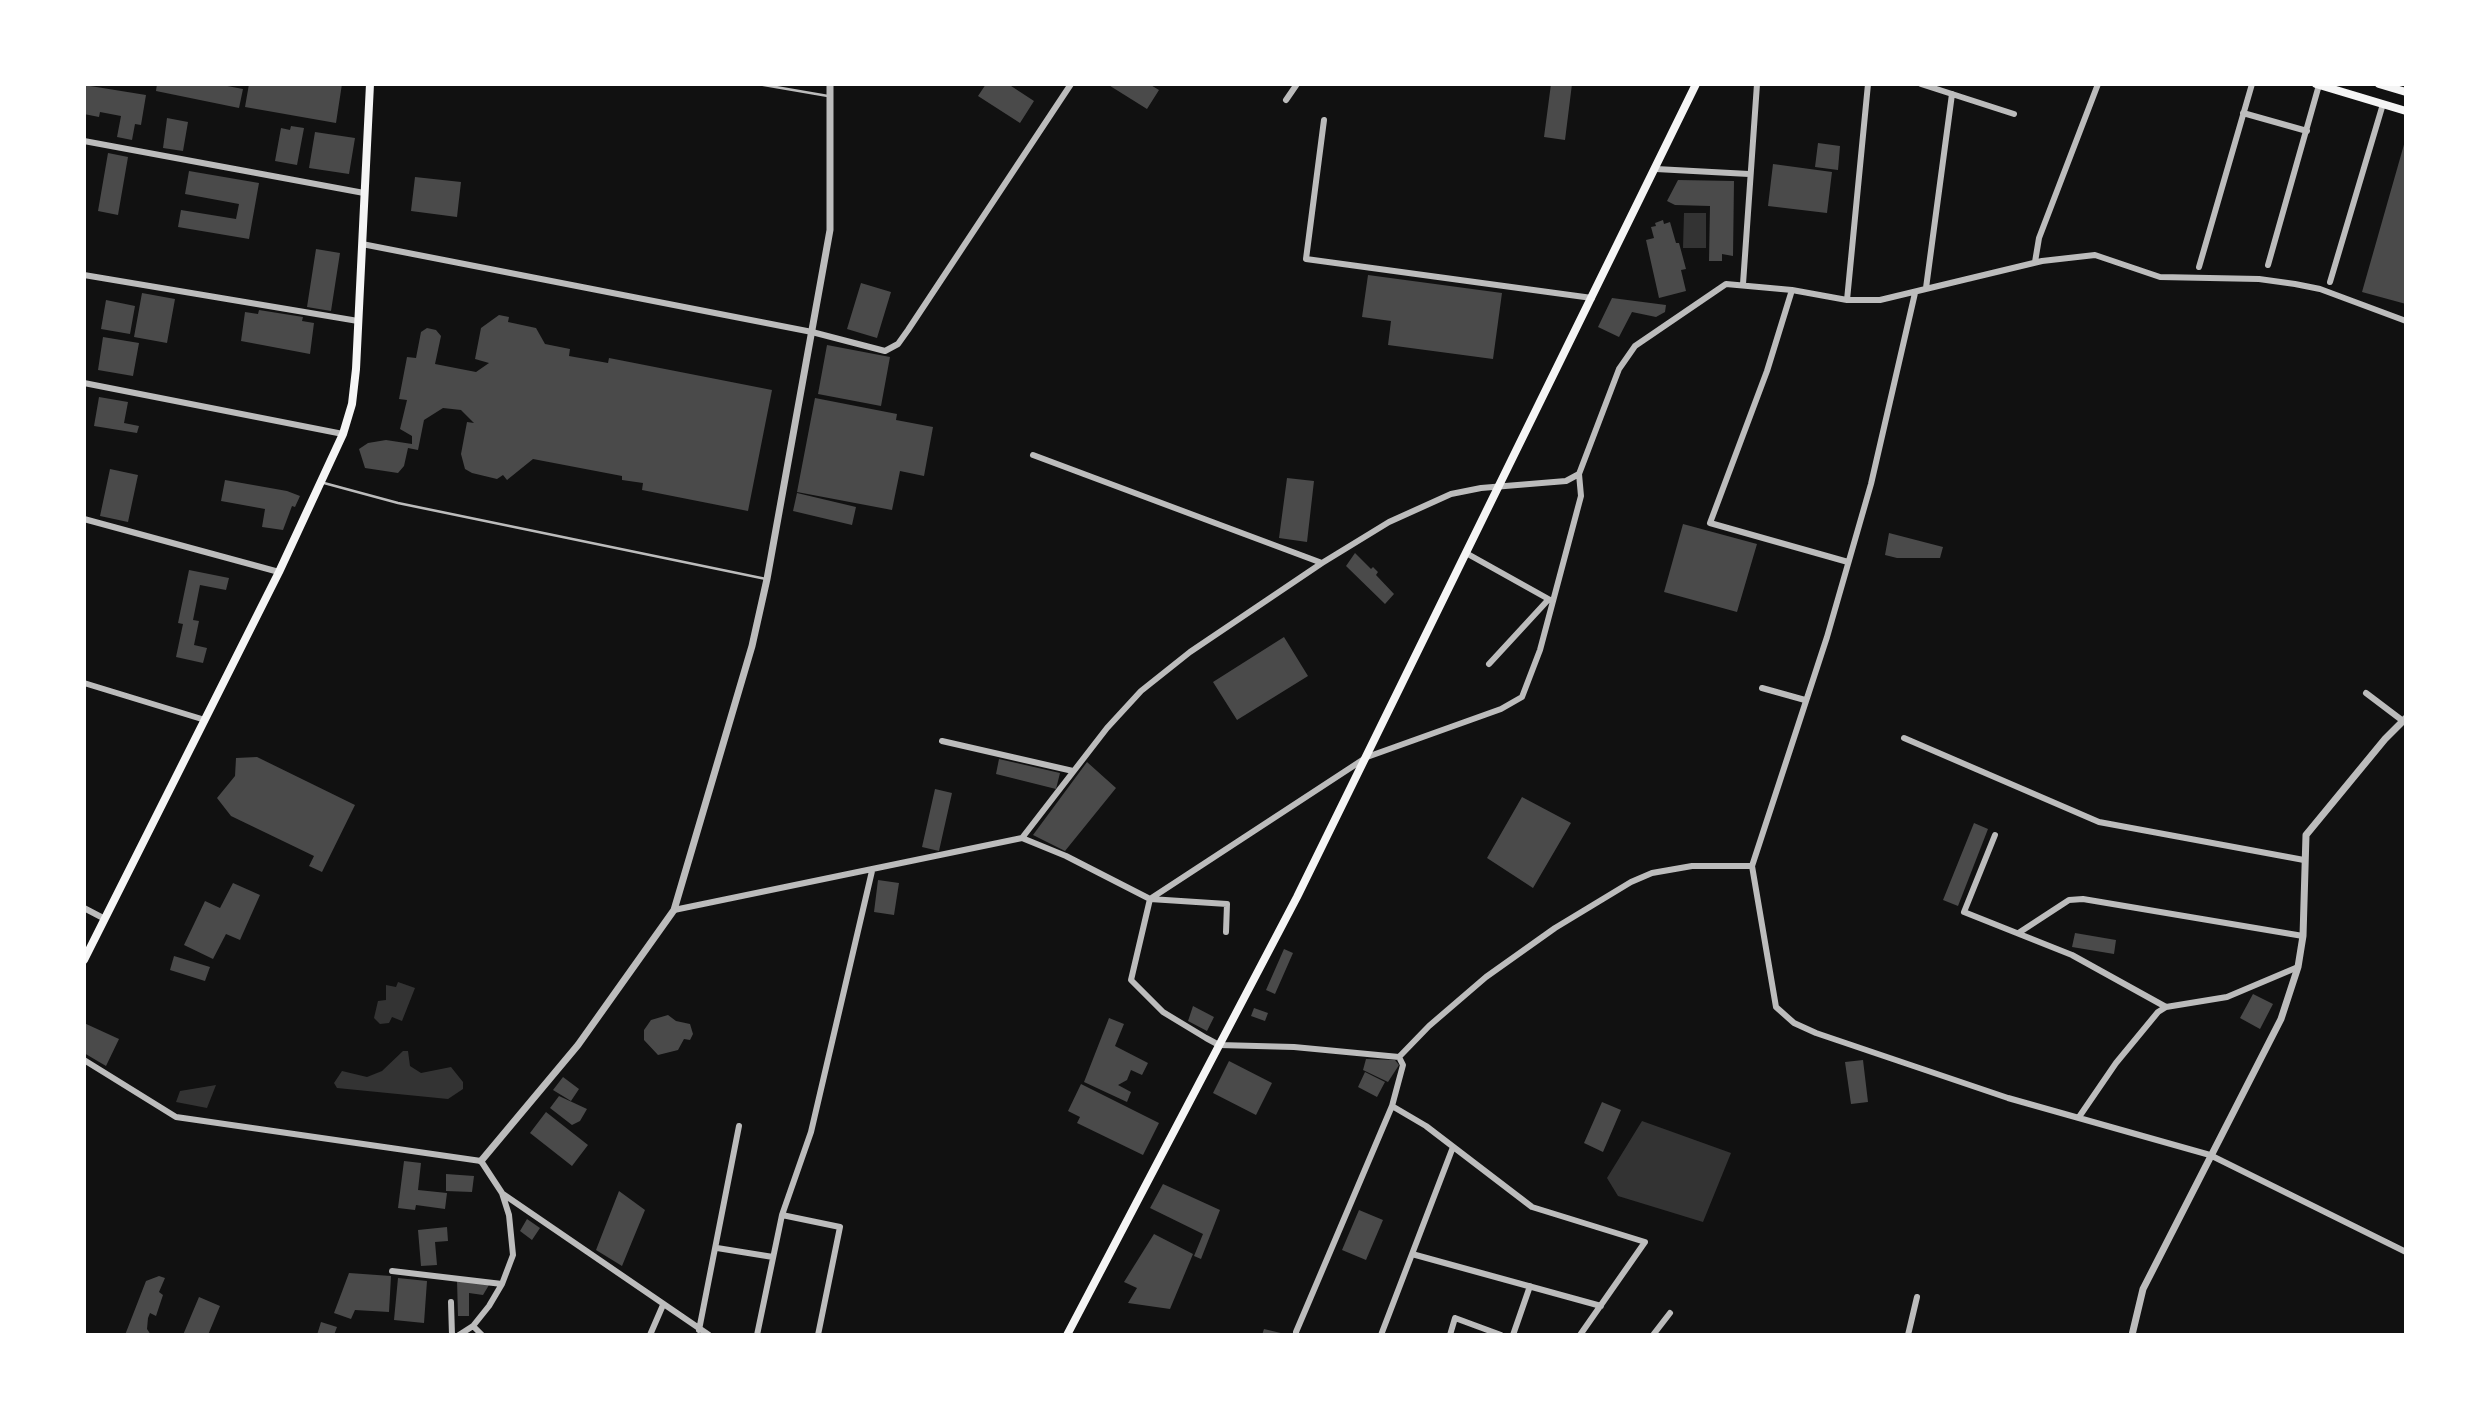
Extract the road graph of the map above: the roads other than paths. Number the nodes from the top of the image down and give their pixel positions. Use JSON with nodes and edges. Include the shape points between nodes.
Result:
{"nodes":[{"id":1,"x":370,"y":84,"type":"edge"},
{"id":2,"x":758,"y":84,"type":"edge"},
{"id":3,"x":830,"y":84,"type":"edge"},
{"id":4,"x":1071,"y":84,"type":"edge"},
{"id":5,"x":1297,"y":84,"type":"edge"},
{"id":6,"x":1696,"y":84,"type":"edge"},
{"id":7,"x":1757,"y":84,"type":"edge"},
{"id":8,"x":1868,"y":84,"type":"edge"},
{"id":9,"x":1921,"y":84,"type":"edge"},
{"id":10,"x":2098,"y":84,"type":"edge"},
{"id":11,"x":2252,"y":84,"type":"edge"},
{"id":12,"x":2379,"y":84,"type":"edge"},
{"id":13,"x":2317,"y":85,"type":"edge"},
{"id":14,"x":2406,"y":92,"type":"edge"},
{"id":15,"x":1952,"y":94,"type":"junction"},
{"id":16,"x":830,"y":96,"type":"junction"},
{"id":17,"x":1286,"y":100,"type":"dead end"},
{"id":18,"x":2383,"y":104,"type":"junction"},
{"id":19,"x":2406,"y":111,"type":"edge"},
{"id":20,"x":2243,"y":113,"type":"junction"},
{"id":21,"x":2014,"y":114,"type":"dead end"},
{"id":22,"x":1324,"y":120,"type":"dead end"},
{"id":23,"x":2307,"y":131,"type":"junction"},
{"id":24,"x":84,"y":141,"type":"edge"},
{"id":25,"x":1656,"y":169,"type":"junction"},
{"id":26,"x":1749,"y":174,"type":"junction"},
{"id":27,"x":364,"y":193,"type":"junction"},
{"id":28,"x":362,"y":244,"type":"junction"},
{"id":29,"x":2035,"y":262,"type":"junction"},
{"id":30,"x":2268,"y":265,"type":"dead end"},
{"id":31,"x":2199,"y":267,"type":"dead end"},
{"id":32,"x":84,"y":275,"type":"edge"},
{"id":33,"x":2330,"y":282,"type":"dead end"},
{"id":34,"x":1743,"y":284,"type":"junction"},
{"id":35,"x":1926,"y":288,"type":"junction"},
{"id":36,"x":1792,"y":290,"type":"junction"},
{"id":37,"x":1915,"y":293,"type":"junction"},
{"id":38,"x":1592,"y":298,"type":"junction"},
{"id":39,"x":1847,"y":300,"type":"junction"},
{"id":40,"x":358,"y":321,"type":"junction"},
{"id":41,"x":2406,"y":321,"type":"edge"},
{"id":42,"x":812,"y":332,"type":"junction"},
{"id":43,"x":84,"y":383,"type":"edge"},
{"id":44,"x":343,"y":434,"type":"junction"},
{"id":45,"x":1033,"y":455,"type":"dead end"},
{"id":46,"x":1579,"y":474,"type":"junction"},
{"id":47,"x":321,"y":483,"type":"junction"},
{"id":48,"x":1499,"y":487,"type":"junction"},
{"id":49,"x":84,"y":519,"type":"edge"},
{"id":50,"x":1466,"y":553,"type":"junction"},
{"id":51,"x":1848,"y":562,"type":"junction"},
{"id":52,"x":1322,"y":563,"type":"junction"},
{"id":53,"x":279,"y":572,"type":"junction"},
{"id":54,"x":767,"y":579,"type":"junction"},
{"id":55,"x":1550,"y":601,"type":"junction"},
{"id":56,"x":1489,"y":664,"type":"dead end"},
{"id":57,"x":84,"y":682,"type":"edge"},
{"id":58,"x":1762,"y":688,"type":"dead end"},
{"id":59,"x":2366,"y":693,"type":"dead end"},
{"id":60,"x":1805,"y":700,"type":"junction"},
{"id":61,"x":2404,"y":719,"type":"edge"},
{"id":62,"x":205,"y":720,"type":"junction"},
{"id":63,"x":1904,"y":738,"type":"dead end"},
{"id":64,"x":942,"y":741,"type":"dead end"},
{"id":65,"x":1367,"y":757,"type":"junction"},
{"id":66,"x":1073,"y":771,"type":"junction"},
{"id":67,"x":1994,"y":835,"type":"dead end"},
{"id":68,"x":1022,"y":838,"type":"junction"},
{"id":69,"x":2304,"y":860,"type":"junction"},
{"id":70,"x":1752,"y":866,"type":"junction"},
{"id":71,"x":872,"y":871,"type":"junction"},
{"id":72,"x":1150,"y":899,"type":"junction"},
{"id":73,"x":84,"y":908,"type":"edge"},
{"id":74,"x":674,"y":910,"type":"junction"},
{"id":75,"x":105,"y":919,"type":"junction"},
{"id":76,"x":1226,"y":932,"type":"dead end"},
{"id":77,"x":2020,"y":932,"type":"junction"},
{"id":78,"x":2303,"y":936,"type":"junction"},
{"id":79,"x":84,"y":960,"type":"edge"},
{"id":80,"x":2298,"y":967,"type":"junction"},
{"id":81,"x":2166,"y":1007,"type":"junction"},
{"id":82,"x":1219,"y":1045,"type":"junction"},
{"id":83,"x":1399,"y":1057,"type":"junction"},
{"id":84,"x":84,"y":1060,"type":"edge"},
{"id":85,"x":1392,"y":1106,"type":"junction"},
{"id":86,"x":2079,"y":1116,"type":"junction"},
{"id":87,"x":739,"y":1126,"type":"dead end"},
{"id":88,"x":1453,"y":1147,"type":"junction"},
{"id":89,"x":2210,"y":1155,"type":"junction"},
{"id":90,"x":481,"y":1161,"type":"junction"},
{"id":91,"x":502,"y":1193,"type":"junction"},
{"id":92,"x":782,"y":1215,"type":"junction"},
{"id":93,"x":717,"y":1248,"type":"junction"},
{"id":94,"x":2406,"y":1252,"type":"edge"},
{"id":95,"x":1412,"y":1254,"type":"junction"},
{"id":96,"x":772,"y":1257,"type":"junction"},
{"id":97,"x":392,"y":1271,"type":"dead end"},
{"id":98,"x":502,"y":1284,"type":"junction"},
{"id":99,"x":1530,"y":1286,"type":"junction"},
{"id":100,"x":1917,"y":1297,"type":"dead end"},
{"id":101,"x":451,"y":1302,"type":"dead end"},
{"id":102,"x":663,"y":1305,"type":"junction"},
{"id":103,"x":1601,"y":1306,"type":"junction"},
{"id":104,"x":1670,"y":1313,"type":"dead end"},
{"id":105,"x":474,"y":1326,"type":"junction"},
{"id":106,"x":699,"y":1330,"type":"junction"},
{"id":107,"x":1296,"y":1332,"type":"dead end"},
{"id":108,"x":452,"y":1335,"type":"edge"},
{"id":109,"x":459,"y":1335,"type":"edge"},
{"id":110,"x":482,"y":1335,"type":"edge"},
{"id":111,"x":650,"y":1335,"type":"edge"},
{"id":112,"x":709,"y":1335,"type":"edge"},
{"id":113,"x":757,"y":1335,"type":"edge"},
{"id":114,"x":818,"y":1335,"type":"edge"},
{"id":115,"x":1067,"y":1335,"type":"edge"},
{"id":116,"x":1381,"y":1335,"type":"edge"},
{"id":117,"x":1450,"y":1335,"type":"edge"},
{"id":118,"x":1502,"y":1335,"type":"edge"},
{"id":119,"x":1513,"y":1335,"type":"edge"},
{"id":120,"x":1580,"y":1335,"type":"edge"},
{"id":121,"x":1653,"y":1335,"type":"edge"},
{"id":122,"x":1908,"y":1335,"type":"edge"},
{"id":123,"x":2132,"y":1335,"type":"edge"}],
"edges":[{"from":1,"to":27,"type":"main road"},
{"from":2,"to":16,"type":"lane"},
{"from":3,"to":16,"type":"street"},
{"from":4,"to":42,"type":"street","via":[[898,344],[885,351]]},
{"from":5,"to":17,"type":"street"},
{"from":6,"to":25,"type":"main road"},
{"from":7,"to":26,"type":"street"},
{"from":8,"to":39,"type":"street"},
{"from":9,"to":15,"type":"street"},
{"from":10,"to":29,"type":"street","via":[[2039,238]]},
{"from":11,"to":20,"type":"street"},
{"from":12,"to":14,"type":"main road"},
{"from":13,"to":18,"type":"main road"},
{"from":13,"to":23,"type":"street"},
{"from":15,"to":21,"type":"street"},
{"from":15,"to":35,"type":"street"},
{"from":16,"to":42,"type":"street","via":[[830,230]]},
{"from":18,"to":19,"type":"main road"},
{"from":18,"to":33,"type":"street"},
{"from":20,"to":23,"type":"street"},
{"from":20,"to":31,"type":"street"},
{"from":22,"to":38,"type":"street","via":[[1306,259]]},
{"from":23,"to":30,"type":"street"},
{"from":24,"to":27,"type":"street"},
{"from":25,"to":26,"type":"street"},
{"from":25,"to":38,"type":"main road"},
{"from":26,"to":34,"type":"street"},
{"from":27,"to":28,"type":"main road"},
{"from":28,"to":40,"type":"main road"},
{"from":28,"to":42,"type":"street"},
{"from":29,"to":35,"type":"street"},
{"from":29,"to":41,"type":"street","via":[[2095,255],[2160,277],[2295,284]]},
{"from":32,"to":40,"type":"street"},
{"from":34,"to":36,"type":"street"},
{"from":34,"to":46,"type":"street","via":[[1726,284],[1635,346],[1619,369]]},
{"from":35,"to":37,"type":"street"},
{"from":36,"to":39,"type":"street"},
{"from":36,"to":51,"type":"street","via":[[1767,372],[1710,523]]},
{"from":37,"to":39,"type":"street"},
{"from":37,"to":51,"type":"street"},
{"from":38,"to":48,"type":"main road"},
{"from":40,"to":44,"type":"main road","via":[[352,404]]},
{"from":42,"to":54,"type":"street"},
{"from":43,"to":44,"type":"street"},
{"from":44,"to":47,"type":"main road"},
{"from":45,"to":52,"type":"street"},
{"from":46,"to":48,"type":"street","via":[[1566,481]]},
{"from":46,"to":55,"type":"street","via":[[1581,496]]},
{"from":47,"to":53,"type":"main road"},
{"from":47,"to":54,"type":"lane"},
{"from":48,"to":50,"type":"main road"},
{"from":48,"to":52,"type":"street","via":[[1425,504]]},
{"from":49,"to":53,"type":"street"},
{"from":50,"to":55,"type":"street"},
{"from":50,"to":65,"type":"main road"},
{"from":51,"to":60,"type":"street"},
{"from":52,"to":66,"type":"street","via":[[1190,652],[1141,691]]},
{"from":53,"to":62,"type":"main road"},
{"from":54,"to":74,"type":"street","via":[[752,646]]},
{"from":55,"to":56,"type":"street"},
{"from":55,"to":65,"type":"street","via":[[1540,650],[1522,697],[1501,709]]},
{"from":57,"to":62,"type":"street"},
{"from":58,"to":60,"type":"street"},
{"from":59,"to":61,"type":"street"},
{"from":60,"to":70,"type":"street"},
{"from":61,"to":69,"type":"street","via":[[2314,822],[2306,835]]},
{"from":62,"to":75,"type":"main road"},
{"from":63,"to":69,"type":"street","via":[[2099,822]]},
{"from":64,"to":66,"type":"street"},
{"from":65,"to":72,"type":"street"},
{"from":65,"to":82,"type":"main road"},
{"from":66,"to":68,"type":"street"},
{"from":67,"to":77,"type":"street","via":[[1964,912]]},
{"from":68,"to":71,"type":"street"},
{"from":68,"to":72,"type":"street"},
{"from":69,"to":78,"type":"street"},
{"from":70,"to":83,"type":"street","via":[[1692,866],[1631,882],[1486,977]]},
{"from":70,"to":86,"type":"street","via":[[1770,983],[1776,1007],[1784,1016],[1829,1037],[2008,1098]]},
{"from":71,"to":74,"type":"street"},
{"from":71,"to":92,"type":"street","via":[[811,1132]]},
{"from":72,"to":76,"type":"street","via":[[1227,904]]},
{"from":72,"to":82,"type":"street","via":[[1131,981],[1163,1012]]},
{"from":73,"to":75,"type":"street"},
{"from":74,"to":90,"type":"street","via":[[578,1045]]},
{"from":75,"to":79,"type":"main road"},
{"from":77,"to":78,"type":"street","via":[[2069,900],[2083,899]]},
{"from":77,"to":81,"type":"street"},
{"from":78,"to":80,"type":"street"},
{"from":80,"to":81,"type":"street","via":[[2227,996]]},
{"from":80,"to":89,"type":"street","via":[[2281,1019]]},
{"from":81,"to":86,"type":"street","via":[[2116,1063]]},
{"from":82,"to":83,"type":"street"},
{"from":82,"to":115,"type":"main road"},
{"from":83,"to":85,"type":"street","via":[[1403,1065]]},
{"from":84,"to":90,"type":"street","via":[[176,1117]]},
{"from":85,"to":88,"type":"street"},
{"from":85,"to":107,"type":"street"},
{"from":86,"to":89,"type":"street"},
{"from":87,"to":93,"type":"street"},
{"from":88,"to":95,"type":"street"},
{"from":88,"to":103,"type":"street","via":[[1532,1207],[1645,1242]]},
{"from":89,"to":94,"type":"street"},
{"from":89,"to":123,"type":"street","via":[[2143,1289]]},
{"from":90,"to":91,"type":"street"},
{"from":91,"to":98,"type":"street","via":[[513,1255]]},
{"from":91,"to":102,"type":"street"},
{"from":92,"to":96,"type":"street"},
{"from":92,"to":114,"type":"street","via":[[840,1227]]},
{"from":93,"to":96,"type":"street"},
{"from":93,"to":106,"type":"street"},
{"from":95,"to":99,"type":"street"},
{"from":95,"to":116,"type":"street"},
{"from":96,"to":113,"type":"street"},
{"from":97,"to":98,"type":"street"},
{"from":98,"to":105,"type":"street"},
{"from":99,"to":103,"type":"street"},
{"from":99,"to":119,"type":"street"},
{"from":100,"to":122,"type":"street"},
{"from":101,"to":108,"type":"street"},
{"from":102,"to":106,"type":"street"},
{"from":102,"to":111,"type":"street"},
{"from":103,"to":120,"type":"street"},
{"from":104,"to":121,"type":"street"},
{"from":105,"to":109,"type":"street"},
{"from":105,"to":110,"type":"street"},
{"from":106,"to":112,"type":"street"},
{"from":117,"to":118,"type":"street","via":[[1455,1318]]}]}
